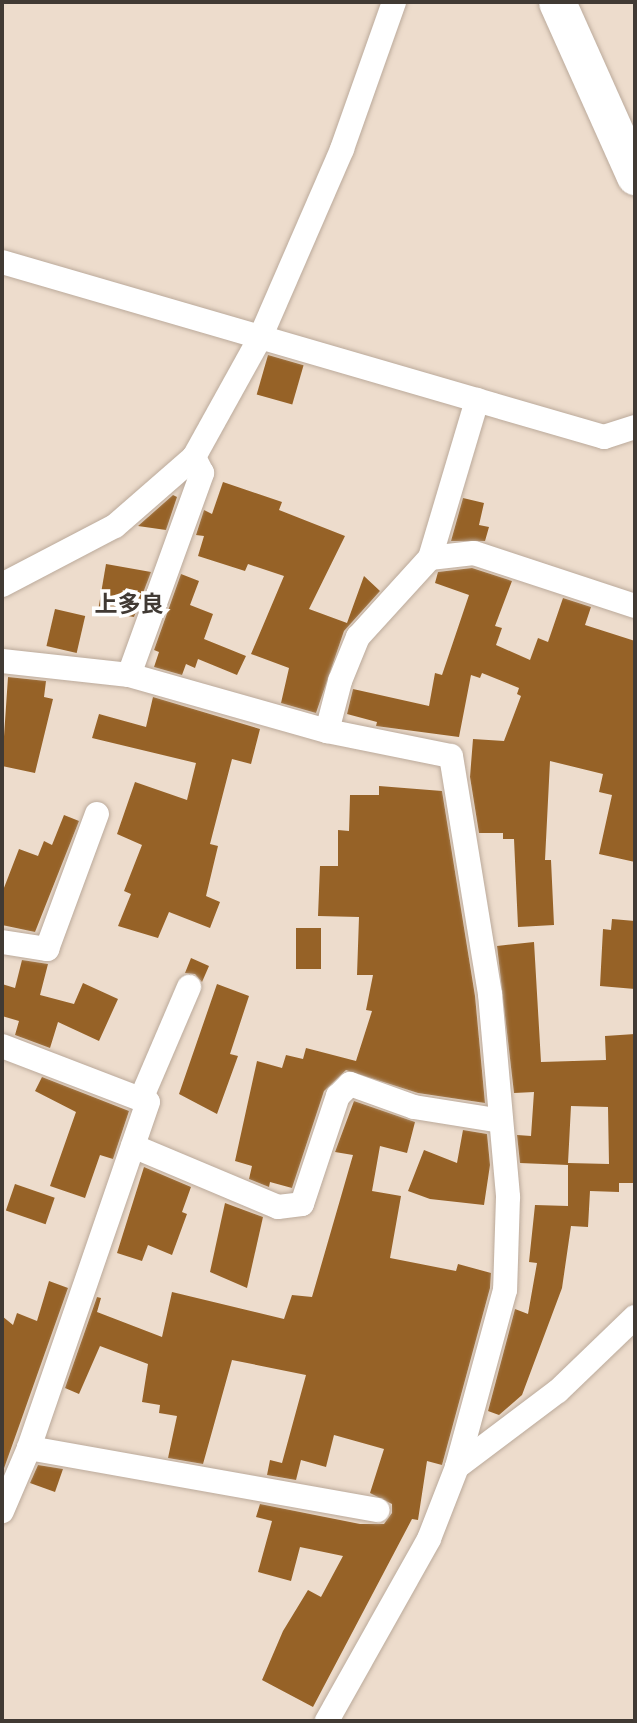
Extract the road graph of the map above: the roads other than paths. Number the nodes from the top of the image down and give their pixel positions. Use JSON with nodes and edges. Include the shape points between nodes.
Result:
{"nodes":[{"id":1,"x":394,"y":2,"type":"edge"},
{"id":2,"x":557,"y":2,"type":"edge"},
{"id":3,"x":635,"y":176,"type":"edge"},
{"id":4,"x":2,"y":261,"type":"edge"},
{"id":5,"x":260,"y":338,"type":"junction"},
{"id":6,"x":477,"y":400,"type":"junction"},
{"id":7,"x":635,"y":427,"type":"edge"},
{"id":8,"x":194,"y":457,"type":"junction"},
{"id":9,"x":430,"y":558,"type":"junction"},
{"id":10,"x":2,"y":585,"type":"edge"},
{"id":11,"x":635,"y":606,"type":"edge"},
{"id":12,"x":2,"y":660,"type":"edge"},
{"id":13,"x":129,"y":676,"type":"junction"},
{"id":14,"x":327,"y":730,"type":"junction"},
{"id":15,"x":97,"y":814,"type":"dead end"},
{"id":16,"x":2,"y":942,"type":"edge"},
{"id":17,"x":189,"y":987,"type":"dead end"},
{"id":18,"x":2,"y":1046,"type":"edge"},
{"id":19,"x":141,"y":1099,"type":"junction"},
{"id":20,"x":501,"y":1121,"type":"junction"},
{"id":21,"x":133,"y":1146,"type":"junction"},
{"id":22,"x":635,"y":1317,"type":"edge"},
{"id":23,"x":29,"y":1448,"type":"junction"},
{"id":24,"x":457,"y":1467,"type":"junction"},
{"id":25,"x":378,"y":1510,"type":"dead end"},
{"id":26,"x":2,"y":1511,"type":"edge"},
{"id":27,"x":327,"y":1721,"type":"edge"}],
"edges":[{"from":1,"to":5,"type":"street","via":[[342,149]]},
{"from":2,"to":3,"type":"highway"},
{"from":4,"to":5,"type":"street"},
{"from":5,"to":6,"type":"street"},
{"from":5,"to":8,"type":"street"},
{"from":6,"to":7,"type":"street","via":[[604,437]]},
{"from":6,"to":9,"type":"street"},
{"from":8,"to":10,"type":"street","via":[[115,526]]},
{"from":8,"to":13,"type":"street","via":[[202,473]]},
{"from":9,"to":11,"type":"street","via":[[474,553]]},
{"from":9,"to":14,"type":"street","via":[[358,637]]},
{"from":12,"to":13,"type":"street"},
{"from":13,"to":14,"type":"street"},
{"from":14,"to":20,"type":"street","via":[[451,756],[490,994]]},
{"from":15,"to":16,"type":"street","via":[[47,949]]},
{"from":17,"to":19,"type":"street"},
{"from":18,"to":19,"type":"street"},
{"from":19,"to":21,"type":"street","via":[[148,1102]]},
{"from":20,"to":21,"type":"street","via":[[414,1107],[350,1084],[338,1096],[302,1204],[278,1207]]},
{"from":20,"to":24,"type":"street","via":[[508,1197],[505,1290]]},
{"from":21,"to":23,"type":"street"},
{"from":22,"to":24,"type":"street","via":[[558,1391]]},
{"from":23,"to":25,"type":"street"},
{"from":23,"to":26,"type":"street"},
{"from":24,"to":27,"type":"street","via":[[429,1539]]}]}
